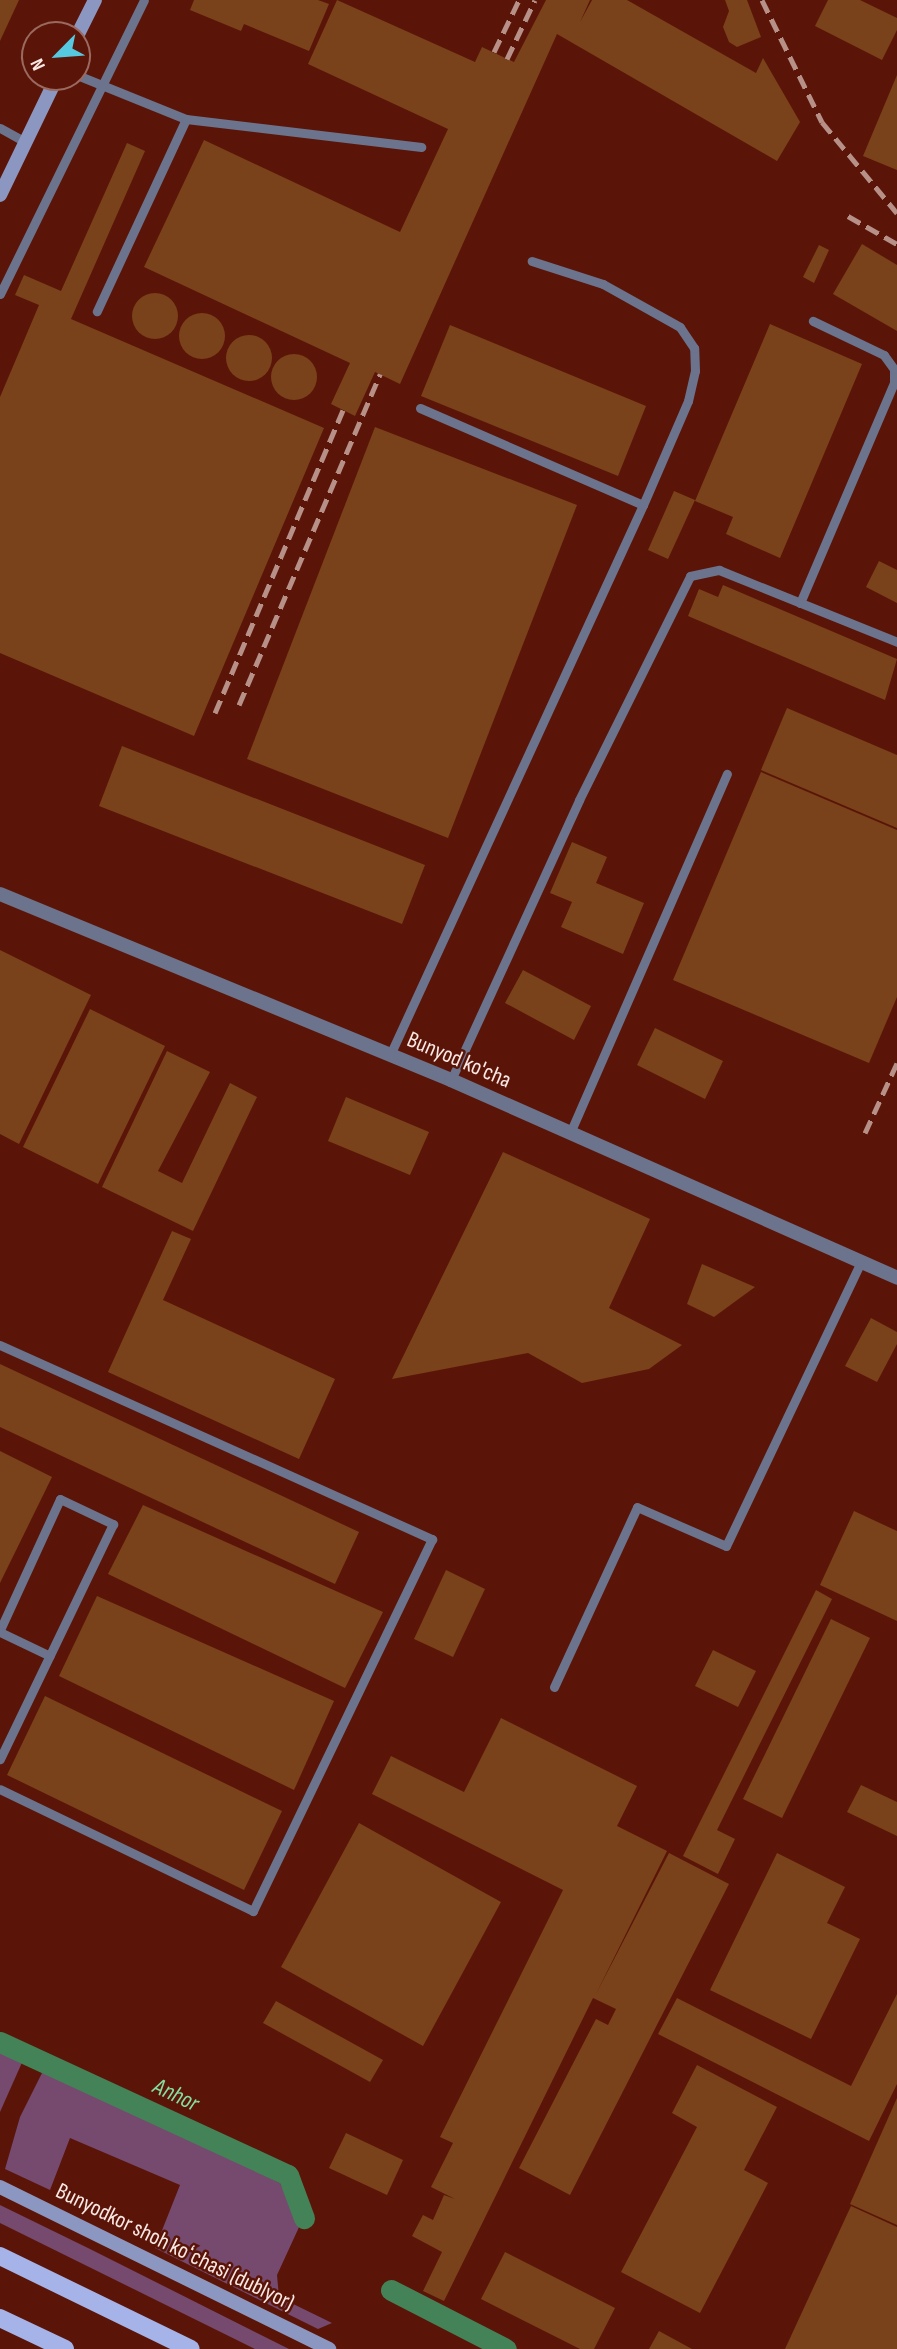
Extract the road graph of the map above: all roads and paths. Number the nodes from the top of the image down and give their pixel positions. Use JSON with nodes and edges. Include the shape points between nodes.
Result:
{"nodes":[{"id":1,"x":95,"y":0,"type":"edge"},
{"id":2,"x":144,"y":0,"type":"edge"},
{"id":3,"x":84,"y":21,"type":"edge"},
{"id":4,"x":91,"y":81,"type":"edge"},
{"id":5,"x":102,"y":85,"type":"junction"},
{"id":6,"x":50,"y":91,"type":"edge"},
{"id":7,"x":186,"y":119,"type":"junction"},
{"id":8,"x":0,"y":128,"type":"edge"},
{"id":9,"x":25,"y":142,"type":"junction"},
{"id":10,"x":421,"y":147,"type":"dead end"},
{"id":11,"x":0,"y":195,"type":"edge"},
{"id":12,"x":532,"y":261,"type":"dead end"},
{"id":13,"x":0,"y":293,"type":"edge"},
{"id":14,"x":97,"y":311,"type":"dead end"},
{"id":15,"x":813,"y":321,"type":"dead end"},
{"id":16,"x":896,"y":384,"type":"edge"},
{"id":17,"x":420,"y":408,"type":"dead end"},
{"id":18,"x":643,"y":505,"type":"junction"},
{"id":19,"x":800,"y":603,"type":"junction"},
{"id":20,"x":897,"y":642,"type":"edge"},
{"id":21,"x":727,"y":774,"type":"dead end"},
{"id":22,"x":0,"y":894,"type":"edge"},
{"id":23,"x":390,"y":1055,"type":"junction"},
{"id":24,"x":451,"y":1080,"type":"junction"},
{"id":25,"x":570,"y":1133,"type":"junction"},
{"id":26,"x":861,"y":1262,"type":"junction"},
{"id":27,"x":897,"y":1278,"type":"edge"},
{"id":28,"x":0,"y":1345,"type":"edge"},
{"id":29,"x":0,"y":1631,"type":"edge"},
{"id":30,"x":50,"y":1656,"type":"junction"},
{"id":31,"x":554,"y":1687,"type":"dead end"},
{"id":32,"x":0,"y":1759,"type":"edge"},
{"id":33,"x":0,"y":1789,"type":"edge"},
{"id":34,"x":0,"y":2187,"type":"edge"},
{"id":35,"x":0,"y":2256,"type":"edge"},
{"id":36,"x":0,"y":2318,"type":"edge"},
{"id":37,"x":20,"y":2327,"type":"junction"},
{"id":38,"x":30,"y":2349,"type":"edge"},
{"id":39,"x":65,"y":2349,"type":"edge"},
{"id":40,"x":191,"y":2349,"type":"edge"},
{"id":41,"x":329,"y":2349,"type":"edge"}],
"edges":[{"from":1,"to":3,"type":"street"},
{"from":2,"to":5,"type":"lane"},
{"from":4,"to":5,"type":"lane"},
{"from":5,"to":7,"type":"lane"},
{"from":5,"to":13,"type":"lane"},
{"from":6,"to":9,"type":"street"},
{"from":7,"to":10,"type":"lane"},
{"from":7,"to":14,"type":"lane"},
{"from":8,"to":9,"type":"lane"},
{"from":9,"to":11,"type":"street"},
{"from":12,"to":18,"type":"lane","via":[[603,284],[680,327],[694,348],[695,372],[688,401]]},
{"from":15,"to":16,"type":"lane","via":[[884,355],[894,369]]},
{"from":16,"to":19,"type":"lane"},
{"from":17,"to":18,"type":"lane"},
{"from":18,"to":23,"type":"lane"},
{"from":19,"to":20,"type":"lane"},
{"from":19,"to":24,"type":"lane","via":[[719,570],[704,570],[682,586]]},
{"from":21,"to":25,"type":"lane"},
{"from":22,"to":23,"type":"street","name":"Bunyod ko'cha"},
{"from":23,"to":24,"type":"street","name":"Bunyod ko'cha"},
{"from":24,"to":25,"type":"street","name":"Bunyod ko'cha"},
{"from":25,"to":26,"type":"street","name":"Bunyod ko'cha"},
{"from":26,"to":27,"type":"street","name":"Bunyod ko'cha"},
{"from":26,"to":31,"type":"lane","via":[[726,1546],[638,1507]]},
{"from":28,"to":33,"type":"lane","via":[[432,1539],[253,1911]]},
{"from":29,"to":30,"type":"lane"},
{"from":29,"to":30,"type":"lane","via":[[60,1499],[113,1524]]},
{"from":30,"to":32,"type":"lane"},
{"from":34,"to":41,"type":"street","name":"Bunyodkor shoh koʻchasi (dublyor)"},
{"from":35,"to":40,"type":"main road"},
{"from":36,"to":37,"type":"main road"},
{"from":37,"to":38,"type":"main road"},
{"from":37,"to":39,"type":"main road"}]}
